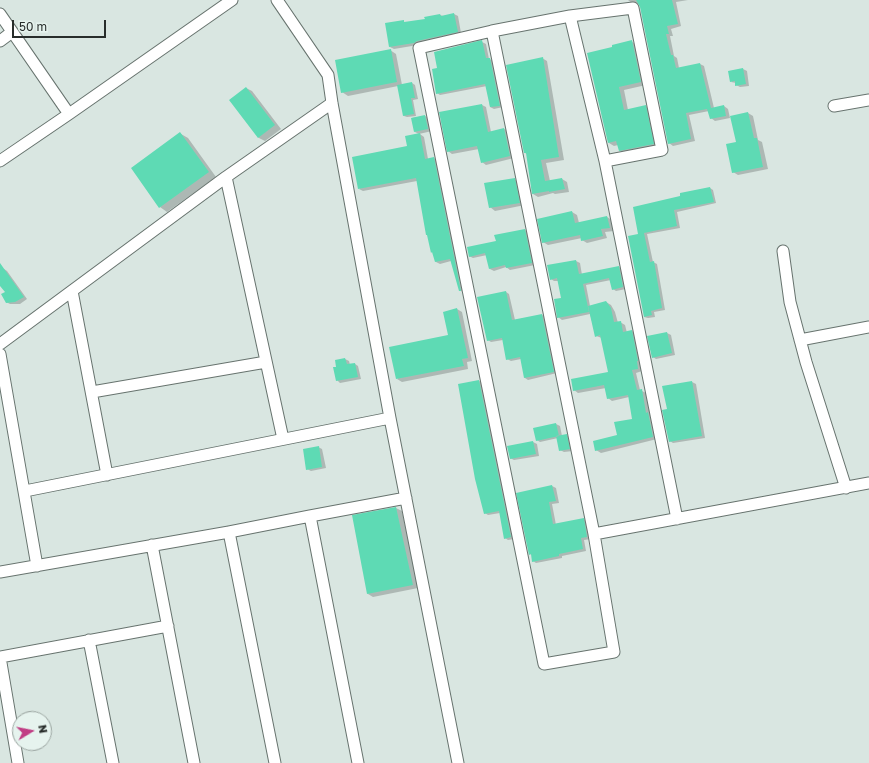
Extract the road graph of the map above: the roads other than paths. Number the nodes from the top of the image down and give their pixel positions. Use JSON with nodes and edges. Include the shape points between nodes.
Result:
{"nodes":[{"id":1,"x":232,"y":0,"type":"edge"},
{"id":2,"x":277,"y":0,"type":"edge"},
{"id":3,"x":0,"y":14,"type":"edge"},
{"id":4,"x":570,"y":16,"type":"junction"},
{"id":5,"x":492,"y":31,"type":"junction"},
{"id":6,"x":12,"y":32,"type":"junction"},
{"id":7,"x":0,"y":41,"type":"edge"},
{"id":8,"x":869,"y":100,"type":"edge"},
{"id":9,"x":332,"y":103,"type":"junction"},
{"id":10,"x":834,"y":106,"type":"dead end"},
{"id":11,"x":69,"y":114,"type":"junction"},
{"id":12,"x":0,"y":161,"type":"edge"},
{"id":13,"x":605,"y":161,"type":"junction"},
{"id":14,"x":226,"y":177,"type":"junction"},
{"id":15,"x":783,"y":251,"type":"dead end"},
{"id":16,"x":72,"y":291,"type":"junction"},
{"id":17,"x":869,"y":327,"type":"edge"},
{"id":18,"x":800,"y":340,"type":"junction"},
{"id":19,"x":0,"y":344,"type":"edge"},
{"id":20,"x":0,"y":354,"type":"edge"},
{"id":21,"x":266,"y":362,"type":"junction"},
{"id":22,"x":92,"y":392,"type":"junction"},
{"id":23,"x":390,"y":418,"type":"junction"},
{"id":24,"x":283,"y":439,"type":"junction"},
{"id":25,"x":107,"y":475,"type":"junction"},
{"id":26,"x":869,"y":483,"type":"edge"},
{"id":27,"x":846,"y":488,"type":"junction"},
{"id":28,"x":25,"y":491,"type":"junction"},
{"id":29,"x":406,"y":498,"type":"junction"},
{"id":30,"x":310,"y":516,"type":"junction"},
{"id":31,"x":677,"y":519,"type":"junction"},
{"id":32,"x":229,"y":532,"type":"junction"},
{"id":33,"x":594,"y":534,"type":"junction"},
{"id":34,"x":152,"y":545,"type":"junction"},
{"id":35,"x":37,"y":566,"type":"junction"},
{"id":36,"x":0,"y":572,"type":"edge"},
{"id":37,"x":168,"y":626,"type":"junction"},
{"id":38,"x":89,"y":640,"type":"junction"},
{"id":39,"x":0,"y":657,"type":"edge"},
{"id":40,"x":18,"y":763,"type":"edge"},
{"id":41,"x":113,"y":763,"type":"edge"},
{"id":42,"x":194,"y":763,"type":"edge"},
{"id":43,"x":275,"y":763,"type":"edge"},
{"id":44,"x":358,"y":763,"type":"edge"},
{"id":45,"x":458,"y":763,"type":"edge"}],
"edges":[{"from":1,"to":11,"type":"street"},
{"from":2,"to":9,"type":"street","via":[[328,75]]},
{"from":3,"to":6,"type":"street"},
{"from":4,"to":5,"type":"street"},
{"from":4,"to":13,"type":"street"},
{"from":4,"to":13,"type":"street","via":[[633,8],[662,150]]},
{"from":5,"to":33,"type":"street"},
{"from":5,"to":33,"type":"street","via":[[419,48],[544,664],[614,652]]},
{"from":6,"to":7,"type":"street"},
{"from":6,"to":11,"type":"street"},
{"from":8,"to":10,"type":"street"},
{"from":9,"to":14,"type":"street"},
{"from":9,"to":23,"type":"street"},
{"from":11,"to":12,"type":"street"},
{"from":13,"to":31,"type":"street"},
{"from":14,"to":16,"type":"street"},
{"from":14,"to":21,"type":"street"},
{"from":15,"to":18,"type":"street","via":[[790,302]]},
{"from":16,"to":19,"type":"street"},
{"from":16,"to":22,"type":"street"},
{"from":17,"to":18,"type":"street"},
{"from":18,"to":27,"type":"street"},
{"from":20,"to":28,"type":"street"},
{"from":21,"to":22,"type":"street"},
{"from":21,"to":24,"type":"street"},
{"from":22,"to":25,"type":"street"},
{"from":23,"to":24,"type":"street"},
{"from":23,"to":29,"type":"street"},
{"from":24,"to":25,"type":"street"},
{"from":25,"to":28,"type":"street"},
{"from":26,"to":27,"type":"street"},
{"from":27,"to":31,"type":"street"},
{"from":28,"to":35,"type":"street"},
{"from":29,"to":30,"type":"street"},
{"from":29,"to":45,"type":"street"},
{"from":30,"to":32,"type":"street"},
{"from":30,"to":44,"type":"street"},
{"from":31,"to":33,"type":"street"},
{"from":32,"to":34,"type":"street"},
{"from":32,"to":43,"type":"street"},
{"from":34,"to":35,"type":"street"},
{"from":34,"to":37,"type":"street"},
{"from":35,"to":36,"type":"street"},
{"from":37,"to":38,"type":"street"},
{"from":37,"to":42,"type":"street"},
{"from":38,"to":39,"type":"street"},
{"from":38,"to":41,"type":"street"},
{"from":39,"to":40,"type":"street"}]}
